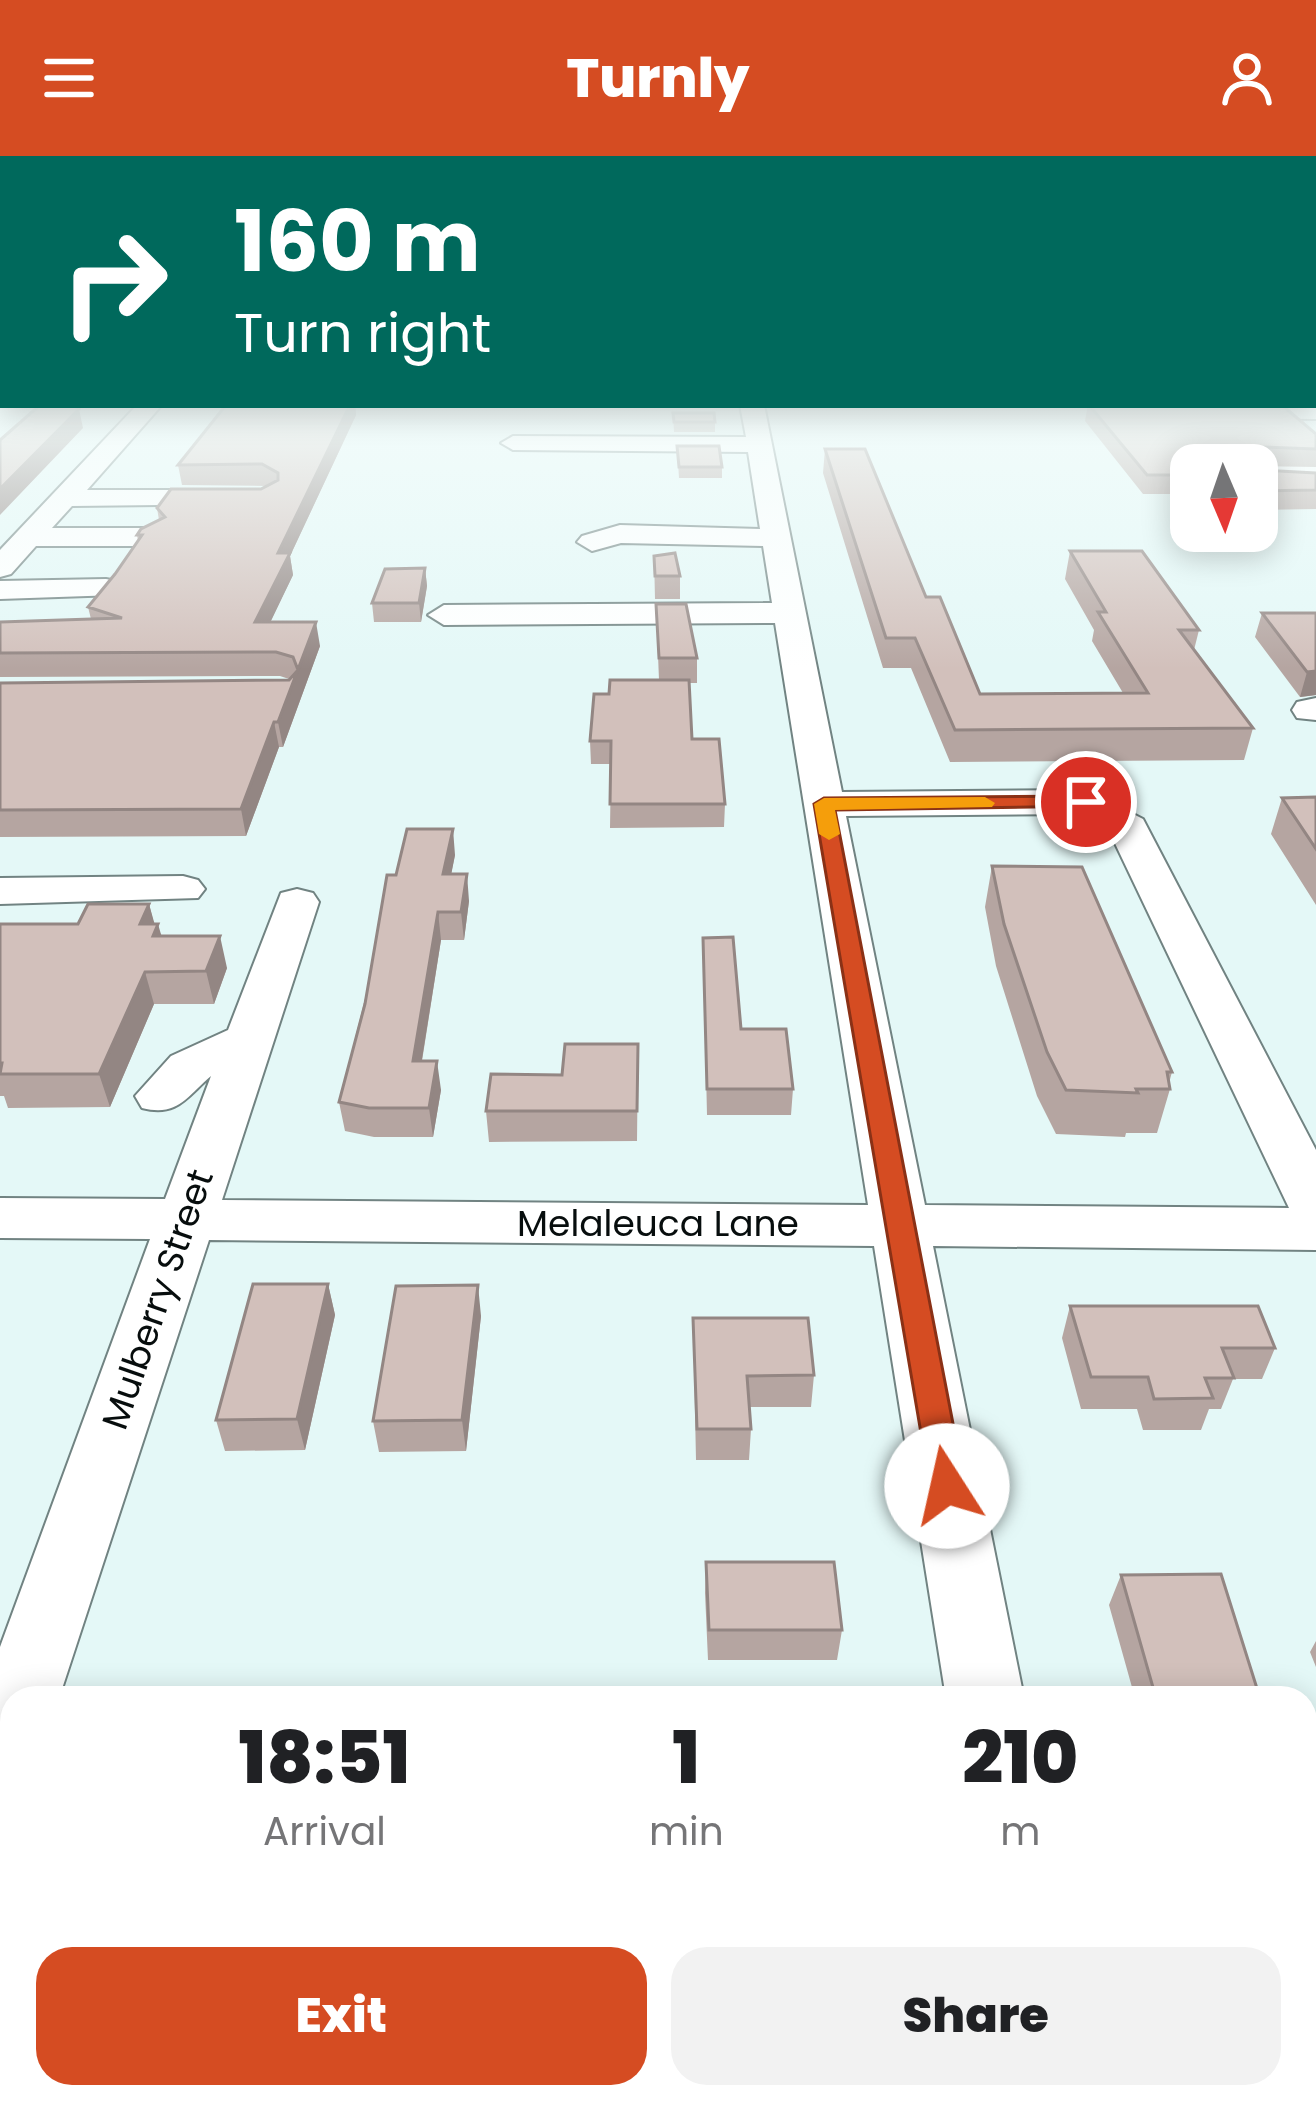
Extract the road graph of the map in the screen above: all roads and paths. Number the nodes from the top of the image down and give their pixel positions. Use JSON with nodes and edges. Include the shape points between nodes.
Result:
{"nodes":[{"id":1,"x":74,"y":487,"type":"edge"},
{"id":2,"x":767,"y":487,"type":"edge"},
{"id":3,"x":265,"y":497,"type":"edge"},
{"id":4,"x":64,"y":498,"type":"junction"},
{"id":5,"x":28,"y":537,"type":"junction"},
{"id":6,"x":152,"y":537,"type":"edge"},
{"id":7,"x":776,"y":538,"type":"junction"},
{"id":8,"x":592,"y":542,"type":"dead end"},
{"id":9,"x":0,"y":568,"type":"edge"},
{"id":10,"x":106,"y":588,"type":"edge"},
{"id":11,"x":0,"y":590,"type":"edge"},
{"id":12,"x":790,"y":613,"type":"junction"},
{"id":13,"x":443,"y":615,"type":"dead end"},
{"id":14,"x":824,"y":804,"type":"junction"},
{"id":15,"x":183,"y":889,"type":"dead end"},
{"id":16,"x":0,"y":891,"type":"edge"},
{"id":17,"x":297,"y":902,"type":"dead end"},
{"id":18,"x":248,"y":1040,"type":"junction"},
{"id":19,"x":161,"y":1096,"type":"dead end"},
{"id":20,"x":1316,"y":1205,"type":"edge"},
{"id":21,"x":0,"y":1218,"type":"edge"},
{"id":22,"x":184,"y":1220,"type":"junction"},
{"id":23,"x":900,"y":1226,"type":"junction"},
{"id":24,"x":1316,"y":1229,"type":"edge"},
{"id":25,"x":24,"y":1686,"type":"edge"},
{"id":26,"x":983,"y":1686,"type":"edge"}],
"edges":[{"from":1,"to":4,"type":"street"},
{"from":2,"to":7,"type":"street"},
{"from":3,"to":4,"type":"street"},
{"from":4,"to":5,"type":"street"},
{"from":5,"to":6,"type":"street"},
{"from":5,"to":9,"type":"street"},
{"from":7,"to":8,"type":"street","via":[[620,534]]},
{"from":7,"to":12,"type":"street"},
{"from":10,"to":11,"type":"street"},
{"from":12,"to":13,"type":"street"},
{"from":12,"to":14,"type":"street"},
{"from":14,"to":20,"type":"street","via":[[1086,802],[1128,828]]},
{"from":14,"to":23,"type":"street"},
{"from":15,"to":16,"type":"street"},
{"from":17,"to":18,"type":"street","name":"Mulberry Street"},
{"from":18,"to":19,"type":"street","via":[[204,1053]]},
{"from":18,"to":22,"type":"street","name":"Mulberry Street"},
{"from":21,"to":22,"type":"street","name":"Melaleuca Lane"},
{"from":22,"to":23,"type":"street","name":"Melaleuca Lane"},
{"from":22,"to":25,"type":"street","name":"Mulberry Street"},
{"from":23,"to":24,"type":"street","name":"Melaleuca Lane"},
{"from":23,"to":26,"type":"street"}]}
